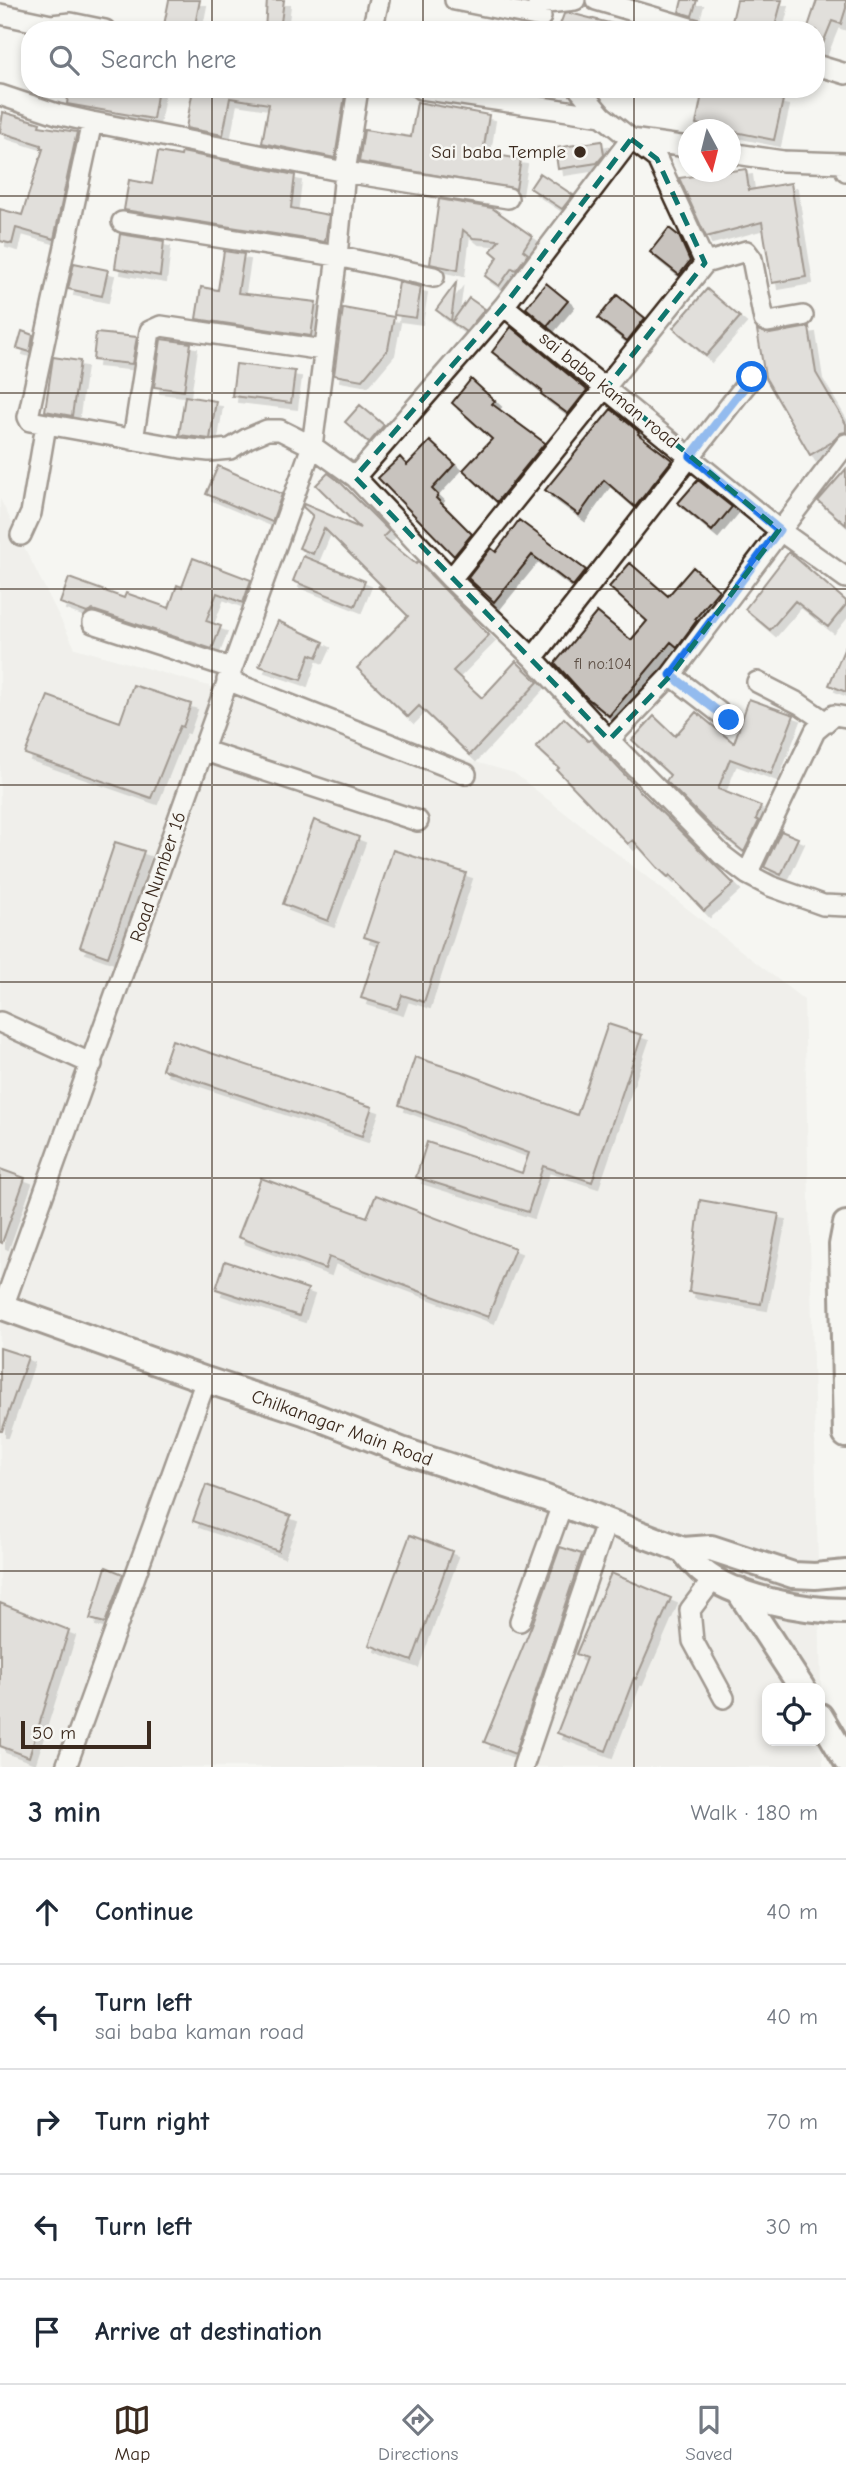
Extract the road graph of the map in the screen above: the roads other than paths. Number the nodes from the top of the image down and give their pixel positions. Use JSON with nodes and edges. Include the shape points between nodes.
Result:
{"nodes":[{"id":1,"x":379,"y":0,"type":"edge"},
{"id":2,"x":455,"y":0,"type":"edge"},
{"id":3,"x":575,"y":0,"type":"edge"},
{"id":4,"x":596,"y":0,"type":"edge"},
{"id":5,"x":540,"y":13,"type":"edge"},
{"id":6,"x":0,"y":14,"type":"edge"},
{"id":7,"x":32,"y":21,"type":"edge"},
{"id":8,"x":374,"y":21,"type":"edge"},
{"id":9,"x":667,"y":21,"type":"edge"},
{"id":10,"x":825,"y":68,"type":"edge"},
{"id":11,"x":846,"y":74,"type":"edge"},
{"id":12,"x":0,"y":95,"type":"edge"},
{"id":13,"x":357,"y":98,"type":"edge"},
{"id":14,"x":481,"y":98,"type":"edge"},
{"id":15,"x":586,"y":98,"type":"edge"},
{"id":16,"x":601,"y":116,"type":"junction"},
{"id":17,"x":92,"y":122,"type":"junction"},
{"id":18,"x":631,"y":139,"type":"junction"},
{"id":19,"x":678,"y":146,"type":"edge"},
{"id":20,"x":741,"y":155,"type":"edge"},
{"id":21,"x":846,"y":171,"type":"edge"},
{"id":22,"x":345,"y":172,"type":"junction"},
{"id":23,"x":508,"y":198,"type":"dead end"},
{"id":24,"x":122,"y":222,"type":"dead end"},
{"id":25,"x":337,"y":256,"type":"junction"},
{"id":26,"x":705,"y":263,"type":"junction"},
{"id":27,"x":433,"y":277,"type":"dead end"},
{"id":28,"x":504,"y":306,"type":"junction"},
{"id":29,"x":803,"y":316,"type":"dead end"},
{"id":30,"x":323,"y":350,"type":"junction"},
{"id":31,"x":752,"y":377,"type":"dead end"},
{"id":32,"x":607,"y":387,"type":"junction"},
{"id":33,"x":40,"y":424,"type":"junction"},
{"id":34,"x":133,"y":440,"type":"junction"},
{"id":35,"x":846,"y":444,"type":"edge"},
{"id":36,"x":312,"y":446,"type":"junction"},
{"id":37,"x":691,"y":456,"type":"junction"},
{"id":38,"x":355,"y":477,"type":"junction"},
{"id":39,"x":779,"y":530,"type":"junction"},
{"id":40,"x":21,"y":535,"type":"dead end"},
{"id":41,"x":846,"y":578,"type":"edge"},
{"id":42,"x":451,"y":579,"type":"junction"},
{"id":43,"x":93,"y":623,"type":"dead end"},
{"id":44,"x":533,"y":658,"type":"junction"},
{"id":45,"x":229,"y":674,"type":"junction"},
{"id":46,"x":671,"y":675,"type":"junction"},
{"id":47,"x":757,"y":682,"type":"dead end"},
{"id":48,"x":846,"y":716,"type":"edge"},
{"id":49,"x":729,"y":720,"type":"dead end"},
{"id":50,"x":826,"y":722,"type":"junction"},
{"id":51,"x":609,"y":740,"type":"junction"},
{"id":52,"x":202,"y":750,"type":"junction"},
{"id":53,"x":466,"y":774,"type":"dead end"},
{"id":54,"x":418,"y":821,"type":"dead end"},
{"id":55,"x":747,"y":874,"type":"junction"},
{"id":56,"x":846,"y":906,"type":"edge"},
{"id":57,"x":0,"y":1022,"type":"edge"},
{"id":58,"x":92,"y":1064,"type":"junction"},
{"id":59,"x":846,"y":1224,"type":"edge"},
{"id":60,"x":1,"y":1307,"type":"edge"},
{"id":61,"x":206,"y":1380,"type":"junction"},
{"id":62,"x":846,"y":1435,"type":"edge"},
{"id":63,"x":562,"y":1505,"type":"junction"},
{"id":64,"x":606,"y":1523,"type":"junction"},
{"id":65,"x":683,"y":1550,"type":"junction"},
{"id":66,"x":846,"y":1573,"type":"edge"},
{"id":67,"x":714,"y":1578,"type":"junction"},
{"id":68,"x":738,"y":1590,"type":"junction"},
{"id":69,"x":846,"y":1611,"type":"edge"},
{"id":70,"x":520,"y":1621,"type":"dead end"},
{"id":71,"x":799,"y":1683,"type":"edge"},
{"id":72,"x":724,"y":1698,"type":"dead end"},
{"id":73,"x":825,"y":1724,"type":"edge"},
{"id":74,"x":846,"y":1760,"type":"edge"},
{"id":75,"x":66,"y":1767,"type":"edge"},
{"id":76,"x":523,"y":1767,"type":"edge"}],
"edges":[{"from":1,"to":8,"type":"street"},
{"from":2,"to":5,"type":"street"},
{"from":3,"to":5,"type":"street"},
{"from":4,"to":9,"type":"street"},
{"from":6,"to":7,"type":"street"},
{"from":10,"to":11,"type":"street"},
{"from":12,"to":17,"type":"street"},
{"from":13,"to":22,"type":"street","name":"Road Number 16"},
{"from":14,"to":16,"type":"street"},
{"from":15,"to":16,"type":"street"},
{"from":16,"to":18,"type":"street"},
{"from":17,"to":22,"type":"street"},
{"from":17,"to":33,"type":"street","via":[[28,418]]},
{"from":18,"to":19,"type":"street"},
{"from":18,"to":26,"type":"street","via":[[657,159]]},
{"from":18,"to":28,"type":"street"},
{"from":20,"to":21,"type":"street","via":[[843,163]]},
{"from":22,"to":23,"type":"street"},
{"from":22,"to":25,"type":"street","name":"Road Number 16"},
{"from":24,"to":25,"type":"street"},
{"from":25,"to":27,"type":"street"},
{"from":25,"to":30,"type":"street","name":"Road Number 16"},
{"from":26,"to":29,"type":"street","via":[[746,251],[752,259],[764,320]]},
{"from":26,"to":32,"type":"street"},
{"from":28,"to":32,"type":"street","name":"sai baba kaman road"},
{"from":28,"to":38,"type":"street"},
{"from":30,"to":34,"type":"street","via":[[162,326],[150,331]]},
{"from":30,"to":36,"type":"street","name":"Road Number 16"},
{"from":31,"to":37,"type":"street"},
{"from":32,"to":37,"type":"street","name":"sai baba kaman road"},
{"from":32,"to":42,"type":"street"},
{"from":33,"to":34,"type":"street"},
{"from":33,"to":40,"type":"street","via":[[31,513]]},
{"from":34,"to":36,"type":"street","via":[[209,451],[230,449],[267,430],[281,429]]},
{"from":35,"to":39,"type":"street"},
{"from":36,"to":38,"type":"street"},
{"from":36,"to":45,"type":"street","name":"Road Number 16"},
{"from":37,"to":39,"type":"street","name":"sai baba kaman road"},
{"from":37,"to":44,"type":"street"},
{"from":38,"to":42,"type":"street"},
{"from":39,"to":41,"type":"street","name":"sai baba kaman road"},
{"from":39,"to":46,"type":"street"},
{"from":42,"to":44,"type":"street"},
{"from":43,"to":45,"type":"street"},
{"from":44,"to":51,"type":"street"},
{"from":45,"to":52,"type":"street","name":"Road Number 16"},
{"from":45,"to":53,"type":"street"},
{"from":46,"to":49,"type":"street"},
{"from":46,"to":51,"type":"street"},
{"from":47,"to":50,"type":"street"},
{"from":48,"to":50,"type":"street","via":[[834,715]]},
{"from":50,"to":55,"type":"street","via":[[815,731]]},
{"from":51,"to":55,"type":"street","via":[[722,855]]},
{"from":52,"to":54,"type":"street"},
{"from":52,"to":58,"type":"street","name":"Road Number 16"},
{"from":55,"to":56,"type":"street","via":[[823,905]]},
{"from":57,"to":58,"type":"street"},
{"from":58,"to":60,"type":"street","name":"Road Number 16"},
{"from":59,"to":62,"type":"main road","via":[[842,1244]]},
{"from":60,"to":61,"type":"main road","name":"Chilkanagar Main Road"},
{"from":61,"to":63,"type":"main road","name":"Chilkanagar Main Road"},
{"from":61,"to":75,"type":"street"},
{"from":63,"to":64,"type":"main road","name":"Chilkanagar Main Road"},
{"from":63,"to":70,"type":"street"},
{"from":64,"to":65,"type":"main road","name":"Chilkanagar Main Road"},
{"from":64,"to":76,"type":"street"},
{"from":65,"to":66,"type":"main road","via":[[711,1548],[793,1575]]},
{"from":65,"to":67,"type":"main road"},
{"from":67,"to":68,"type":"main road"},
{"from":67,"to":72,"type":"street","via":[[690,1609],[693,1641]]},
{"from":68,"to":69,"type":"main road","via":[[796,1607]]},
{"from":68,"to":71,"type":"main road"},
{"from":73,"to":74,"type":"main road"}]}
